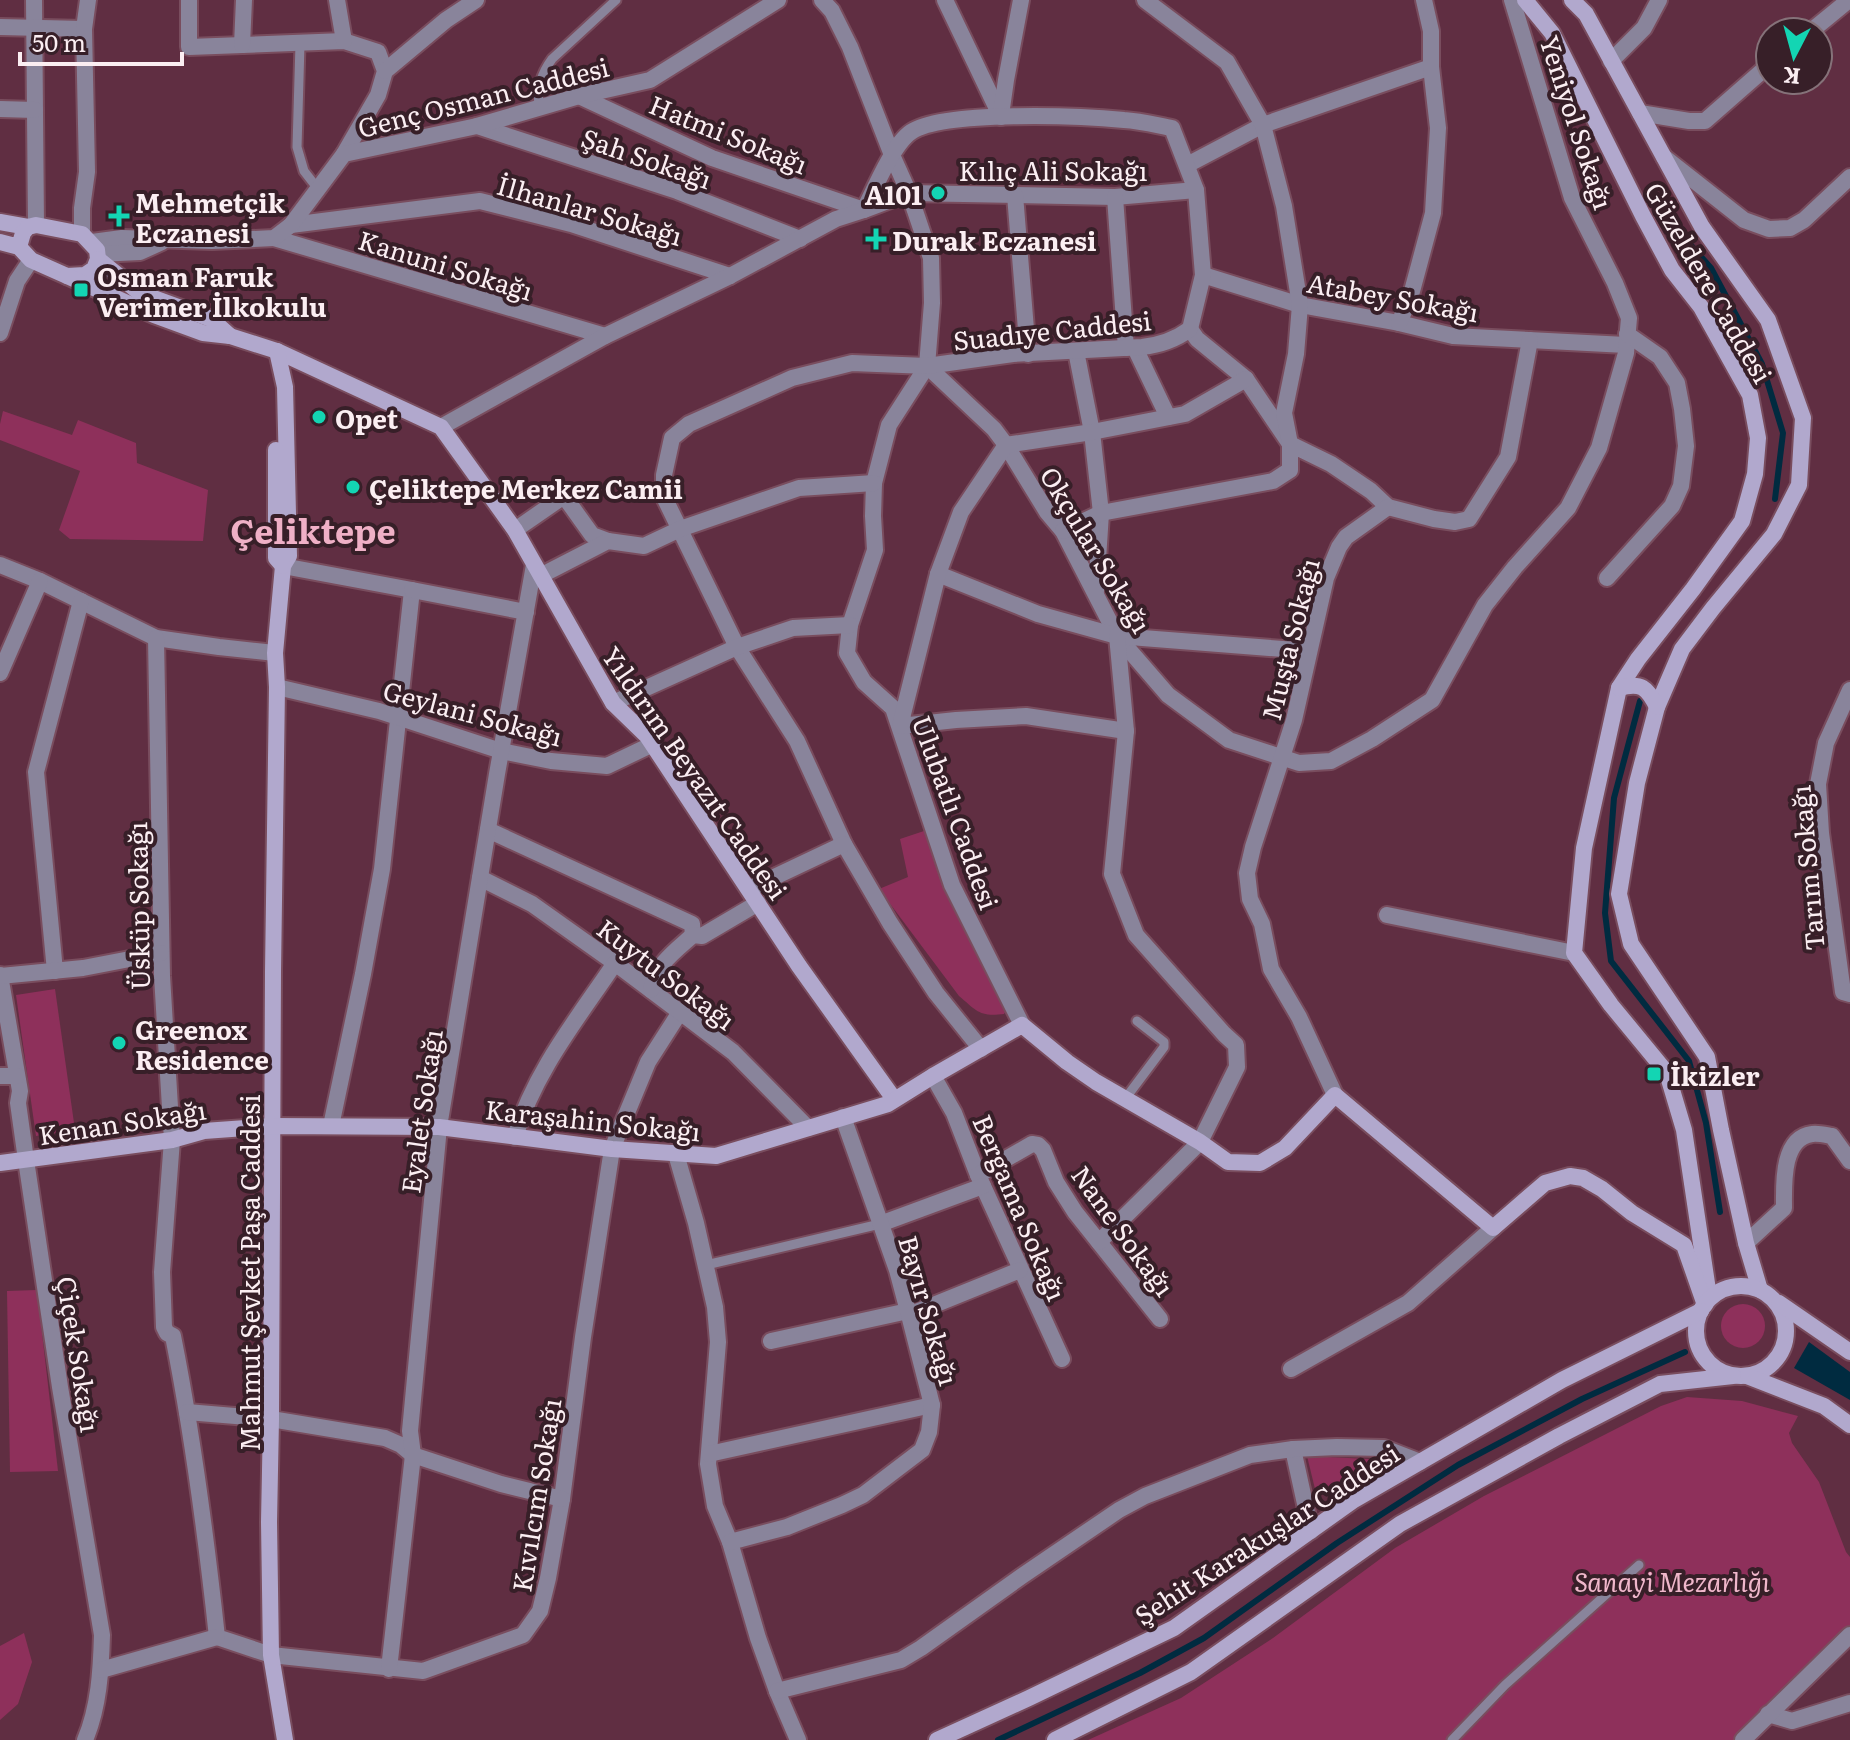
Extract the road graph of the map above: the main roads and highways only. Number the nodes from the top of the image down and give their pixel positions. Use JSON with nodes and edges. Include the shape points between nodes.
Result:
{"nodes":[{"id":1,"x":1525,"y":0,"type":"edge"},
{"id":2,"x":1572,"y":0,"type":"edge"},
{"id":3,"x":0,"y":222,"type":"edge"},
{"id":4,"x":32,"y":226,"type":"junction"},
{"id":5,"x":0,"y":242,"type":"edge"},
{"id":6,"x":19,"y":247,"type":"junction"},
{"id":7,"x":92,"y":247,"type":"junction"},
{"id":8,"x":67,"y":276,"type":"junction"},
{"id":9,"x":230,"y":336,"type":"junction"},
{"id":10,"x":277,"y":351,"type":"junction"},
{"id":11,"x":1619,"y":688,"type":"junction"},
{"id":12,"x":1657,"y":707,"type":"junction"},
{"id":13,"x":1022,"y":1025,"type":"joint"},
{"id":14,"x":894,"y":1099,"type":"junction"},
{"id":15,"x":273,"y":1126,"type":"junction"},
{"id":16,"x":0,"y":1163,"type":"edge"},
{"id":17,"x":1765,"y":1294,"type":"junction"},
{"id":18,"x":1705,"y":1305,"type":"junction"},
{"id":19,"x":1850,"y":1352,"type":"edge"},
{"id":20,"x":1740,"y":1376,"type":"junction"},
{"id":21,"x":1850,"y":1425,"type":"edge"},
{"id":22,"x":285,"y":1740,"type":"edge"},
{"id":23,"x":937,"y":1740,"type":"edge"},
{"id":24,"x":1055,"y":1740,"type":"edge"}],
"edges":[{"from":1,"to":11,"type":"main road","name":"Güzeldere Caddesi","via":[[1552,33],[1650,230],[1750,395],[1758,438],[1742,521]]},
{"from":2,"to":12,"type":"main road","name":"Güzeldere Caddesi","via":[[1586,14],[1702,227],[1768,320],[1803,418],[1799,485],[1774,534],[1682,649]]},
{"from":3,"to":4,"type":"main road"},
{"from":4,"to":6,"type":"main road"},
{"from":4,"to":7,"type":"main road"},
{"from":5,"to":6,"type":"main road"},
{"from":6,"to":8,"type":"main road","via":[[31,260]]},
{"from":7,"to":8,"type":"main road","via":[[94,269]]},
{"from":7,"to":9,"type":"main road","via":[[140,293],[211,319]]},
{"from":8,"to":9,"type":"main road","via":[[154,315],[203,333]]},
{"from":9,"to":10,"type":"main road"},
{"from":10,"to":14,"type":"main road","name":"Yıldırım Beyazıt Caddesi","via":[[441,427],[515,530],[613,703],[653,744]]},
{"from":10,"to":15,"type":"main road","name":"Mahmut Şevket Paşa Caddesi","via":[[285,387],[289,556],[283,566],[275,653]]},
{"from":11,"to":12,"type":"main road","via":[[1642,687]]},
{"from":11,"to":18,"type":"main road","name":"Güzeldere Caddesi","via":[[1584,848],[1574,953],[1667,1073],[1684,1130]]},
{"from":12,"to":17,"type":"main road","name":"Güzeldere Caddesi","via":[[1637,783],[1619,894],[1631,944],[1707,1057],[1746,1243]]},
{"from":13,"to":14,"type":"main road","name":"Karaşahin Sokağı"},
{"from":13,"to":18,"type":"main road","name":"Ulubatlı Caddesi","via":[[1096,1082],[1228,1162],[1260,1163],[1285,1148],[1335,1095],[1493,1228],[1545,1183],[1583,1178],[1684,1245]]},
{"from":14,"to":15,"type":"main road","name":"Karaşahin Sokağı","via":[[716,1156],[439,1127]]},
{"from":15,"to":16,"type":"main road","name":"Kenan Sokağı","via":[[204,1131]]},
{"from":15,"to":22,"type":"main road","name":"Mahmut Şevket Paşa Caddesi","via":[[271,1655]]},
{"from":17,"to":18,"type":"main road","via":[[1733,1287]]},
{"from":17,"to":19,"type":"main road"},
{"from":17,"to":20,"type":"main road","via":[[1781,1308],[1787,1337],[1774,1363]]},
{"from":18,"to":20,"type":"main road","via":[[1697,1324],[1701,1351],[1719,1371]]},
{"from":18,"to":23,"type":"main road","name":"Şehit Karakuşlar Caddesi","via":[[1354,1500],[1174,1628]]},
{"from":20,"to":21,"type":"main road","via":[[1824,1406]]},
{"from":20,"to":24,"type":"main road","via":[[1660,1384],[1559,1436],[1400,1524],[1191,1672]]}]}
